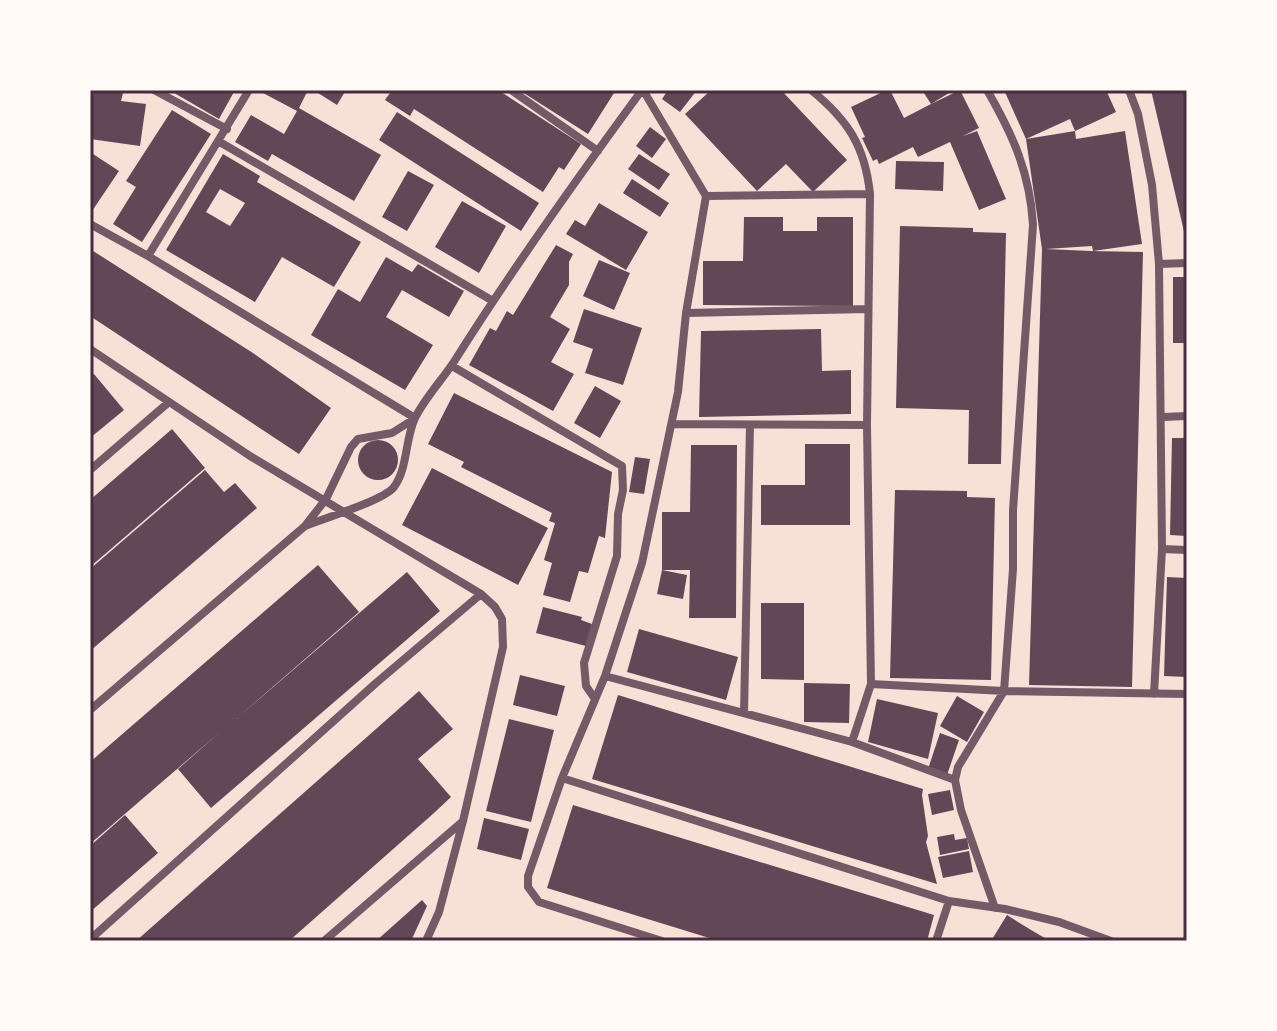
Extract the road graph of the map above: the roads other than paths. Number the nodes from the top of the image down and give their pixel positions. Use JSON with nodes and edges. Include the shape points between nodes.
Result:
{"nodes":[{"id":1,"x":154,"y":90,"type":"edge"},
{"id":2,"x":249,"y":90,"type":"edge"},
{"id":3,"x":511,"y":90,"type":"edge"},
{"id":4,"x":643,"y":90,"type":"edge"},
{"id":5,"x":811,"y":90,"type":"edge"},
{"id":6,"x":987,"y":90,"type":"edge"},
{"id":7,"x":1129,"y":90,"type":"edge"},
{"id":8,"x":227,"y":129,"type":"junction"},
{"id":9,"x":218,"y":141,"type":"junction"},
{"id":10,"x":598,"y":151,"type":"junction"},
{"id":11,"x":870,"y":194,"type":"junction"},
{"id":12,"x":706,"y":196,"type":"junction"},
{"id":13,"x":90,"y":224,"type":"edge"},
{"id":14,"x":148,"y":256,"type":"junction"},
{"id":15,"x":1187,"y":263,"type":"edge"},
{"id":16,"x":1159,"y":264,"type":"junction"},
{"id":17,"x":493,"y":301,"type":"junction"},
{"id":18,"x":868,"y":309,"type":"junction"},
{"id":19,"x":686,"y":313,"type":"junction"},
{"id":20,"x":90,"y":349,"type":"edge"},
{"id":21,"x":452,"y":366,"type":"junction"},
{"id":22,"x":169,"y":402,"type":"junction"},
{"id":23,"x":1187,"y":416,"type":"edge"},
{"id":24,"x":1163,"y":417,"type":"junction"},
{"id":25,"x":415,"y":418,"type":"junction"},
{"id":26,"x":673,"y":424,"type":"junction"},
{"id":27,"x":750,"y":425,"type":"junction"},
{"id":28,"x":867,"y":425,"type":"junction"},
{"id":29,"x":90,"y":470,"type":"edge"},
{"id":30,"x":326,"y":499,"type":"junction"},
{"id":31,"x":342,"y":511,"type":"junction"},
{"id":32,"x":305,"y":526,"type":"junction"},
{"id":33,"x":1162,"y":549,"type":"junction"},
{"id":34,"x":1187,"y":550,"type":"edge"},
{"id":35,"x":481,"y":594,"type":"junction"},
{"id":36,"x":605,"y":676,"type":"junction"},
{"id":37,"x":871,"y":684,"type":"junction"},
{"id":38,"x":1004,"y":691,"type":"junction"},
{"id":39,"x":1154,"y":694,"type":"junction"},
{"id":40,"x":1187,"y":694,"type":"edge"},
{"id":41,"x":595,"y":699,"type":"junction"},
{"id":42,"x":90,"y":710,"type":"edge"},
{"id":43,"x":744,"y":713,"type":"junction"},
{"id":44,"x":852,"y":742,"type":"junction"},
{"id":45,"x":562,"y":778,"type":"junction"},
{"id":46,"x":955,"y":780,"type":"junction"},
{"id":47,"x":463,"y":821,"type":"junction"},
{"id":48,"x":949,"y":901,"type":"junction"},
{"id":49,"x":995,"y":908,"type":"junction"},
{"id":50,"x":95,"y":935,"type":"dead end"},
{"id":51,"x":324,"y":941,"type":"edge"},
{"id":52,"x":426,"y":941,"type":"edge"},
{"id":53,"x":662,"y":941,"type":"edge"},
{"id":54,"x":936,"y":941,"type":"edge"},
{"id":55,"x":1111,"y":941,"type":"edge"}],
"edges":[{"from":1,"to":8,"type":"street"},
{"from":2,"to":8,"type":"street"},
{"from":3,"to":10,"type":"street"},
{"from":4,"to":10,"type":"street"},
{"from":4,"to":12,"type":"street"},
{"from":5,"to":11,"type":"street","via":[[839,113],[858,145]]},
{"from":6,"to":38,"type":"street","via":[[1020,156],[1031,191],[1033,225]]},
{"from":7,"to":16,"type":"street","via":[[1152,185]]},
{"from":8,"to":9,"type":"street"},
{"from":9,"to":14,"type":"street"},
{"from":9,"to":17,"type":"street"},
{"from":10,"to":17,"type":"street"},
{"from":11,"to":12,"type":"street"},
{"from":11,"to":18,"type":"street"},
{"from":12,"to":19,"type":"street"},
{"from":13,"to":14,"type":"street"},
{"from":14,"to":25,"type":"street"},
{"from":15,"to":16,"type":"street"},
{"from":16,"to":24,"type":"street"},
{"from":17,"to":21,"type":"street"},
{"from":18,"to":19,"type":"street"},
{"from":18,"to":28,"type":"street"},
{"from":19,"to":26,"type":"street"},
{"from":20,"to":22,"type":"street"},
{"from":21,"to":25,"type":"street"},
{"from":21,"to":41,"type":"street","via":[[622,466],[617,556],[583,671]]},
{"from":22,"to":29,"type":"street"},
{"from":22,"to":30,"type":"street"},
{"from":23,"to":24,"type":"street"},
{"from":24,"to":33,"type":"street"},
{"from":25,"to":30,"type":"street","via":[[392,433],[358,439]]},
{"from":25,"to":31,"type":"street","via":[[393,489],[378,500]]},
{"from":26,"to":27,"type":"street"},
{"from":26,"to":36,"type":"street","via":[[642,563]]},
{"from":27,"to":28,"type":"street"},
{"from":27,"to":43,"type":"street"},
{"from":28,"to":37,"type":"street"},
{"from":30,"to":31,"type":"street"},
{"from":30,"to":32,"type":"street"},
{"from":31,"to":32,"type":"street"},
{"from":31,"to":35,"type":"street"},
{"from":32,"to":42,"type":"street"},
{"from":33,"to":34,"type":"street"},
{"from":33,"to":39,"type":"street"},
{"from":35,"to":47,"type":"street","via":[[502,619],[503,647]]},
{"from":35,"to":50,"type":"street"},
{"from":36,"to":41,"type":"street"},
{"from":36,"to":43,"type":"street"},
{"from":37,"to":38,"type":"street"},
{"from":37,"to":44,"type":"street"},
{"from":38,"to":39,"type":"street"},
{"from":38,"to":46,"type":"street"},
{"from":39,"to":40,"type":"street"},
{"from":41,"to":45,"type":"street"},
{"from":43,"to":44,"type":"street"},
{"from":44,"to":46,"type":"street"},
{"from":45,"to":48,"type":"street"},
{"from":45,"to":53,"type":"street","via":[[528,887],[539,902]]},
{"from":46,"to":49,"type":"street"},
{"from":47,"to":51,"type":"street"},
{"from":47,"to":52,"type":"street"},
{"from":48,"to":49,"type":"street"},
{"from":48,"to":54,"type":"street"},
{"from":49,"to":55,"type":"street","via":[[1059,922]]}]}
